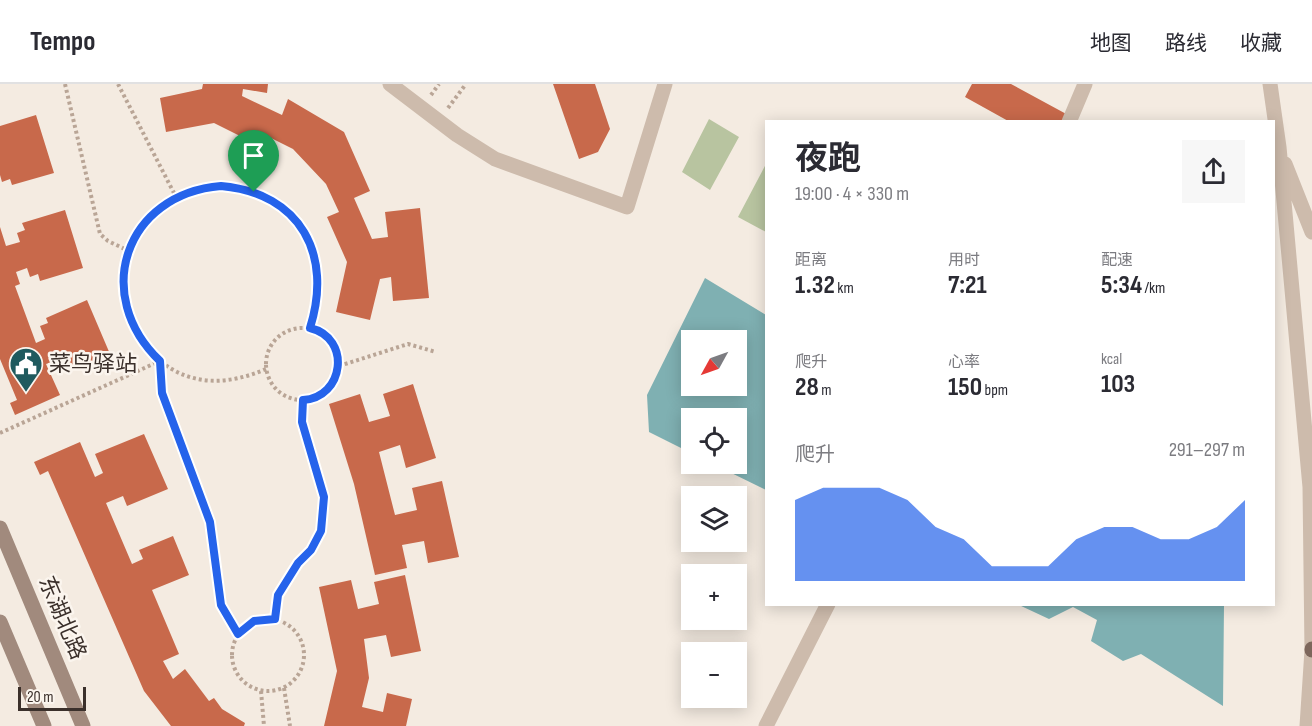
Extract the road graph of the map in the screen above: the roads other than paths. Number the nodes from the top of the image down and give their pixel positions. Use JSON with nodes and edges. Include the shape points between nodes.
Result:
{"nodes":[{"id":1,"x":390,"y":84,"type":"edge"},
{"id":2,"x":665,"y":84,"type":"edge"},
{"id":3,"x":1085,"y":84,"type":"edge"},
{"id":4,"x":1270,"y":84,"type":"edge"},
{"id":5,"x":1070,"y":120,"type":"edge"},
{"id":6,"x":1279,"y":147,"type":"junction"},
{"id":7,"x":1312,"y":232,"type":"edge"},
{"id":8,"x":0,"y":528,"type":"edge"},
{"id":9,"x":827,"y":606,"type":"edge"},
{"id":10,"x":0,"y":622,"type":"edge"},
{"id":11,"x":1312,"y":650,"type":"edge"},
{"id":12,"x":44,"y":726,"type":"edge"},
{"id":13,"x":83,"y":726,"type":"edge"},
{"id":14,"x":766,"y":726,"type":"edge"},
{"id":15,"x":1307,"y":726,"type":"edge"}],
"edges":[{"from":1,"to":2,"type":"street","via":[[495,159],[627,207]]},
{"from":3,"to":5,"type":"street"},
{"from":4,"to":6,"type":"street"},
{"from":6,"to":7,"type":"street"},
{"from":6,"to":11,"type":"street","via":[[1310,487]]},
{"from":8,"to":13,"type":"main road","name":"东湖北路"},
{"from":9,"to":14,"type":"street"},
{"from":10,"to":12,"type":"main road"},
{"from":11,"to":15,"type":"street"}]}
